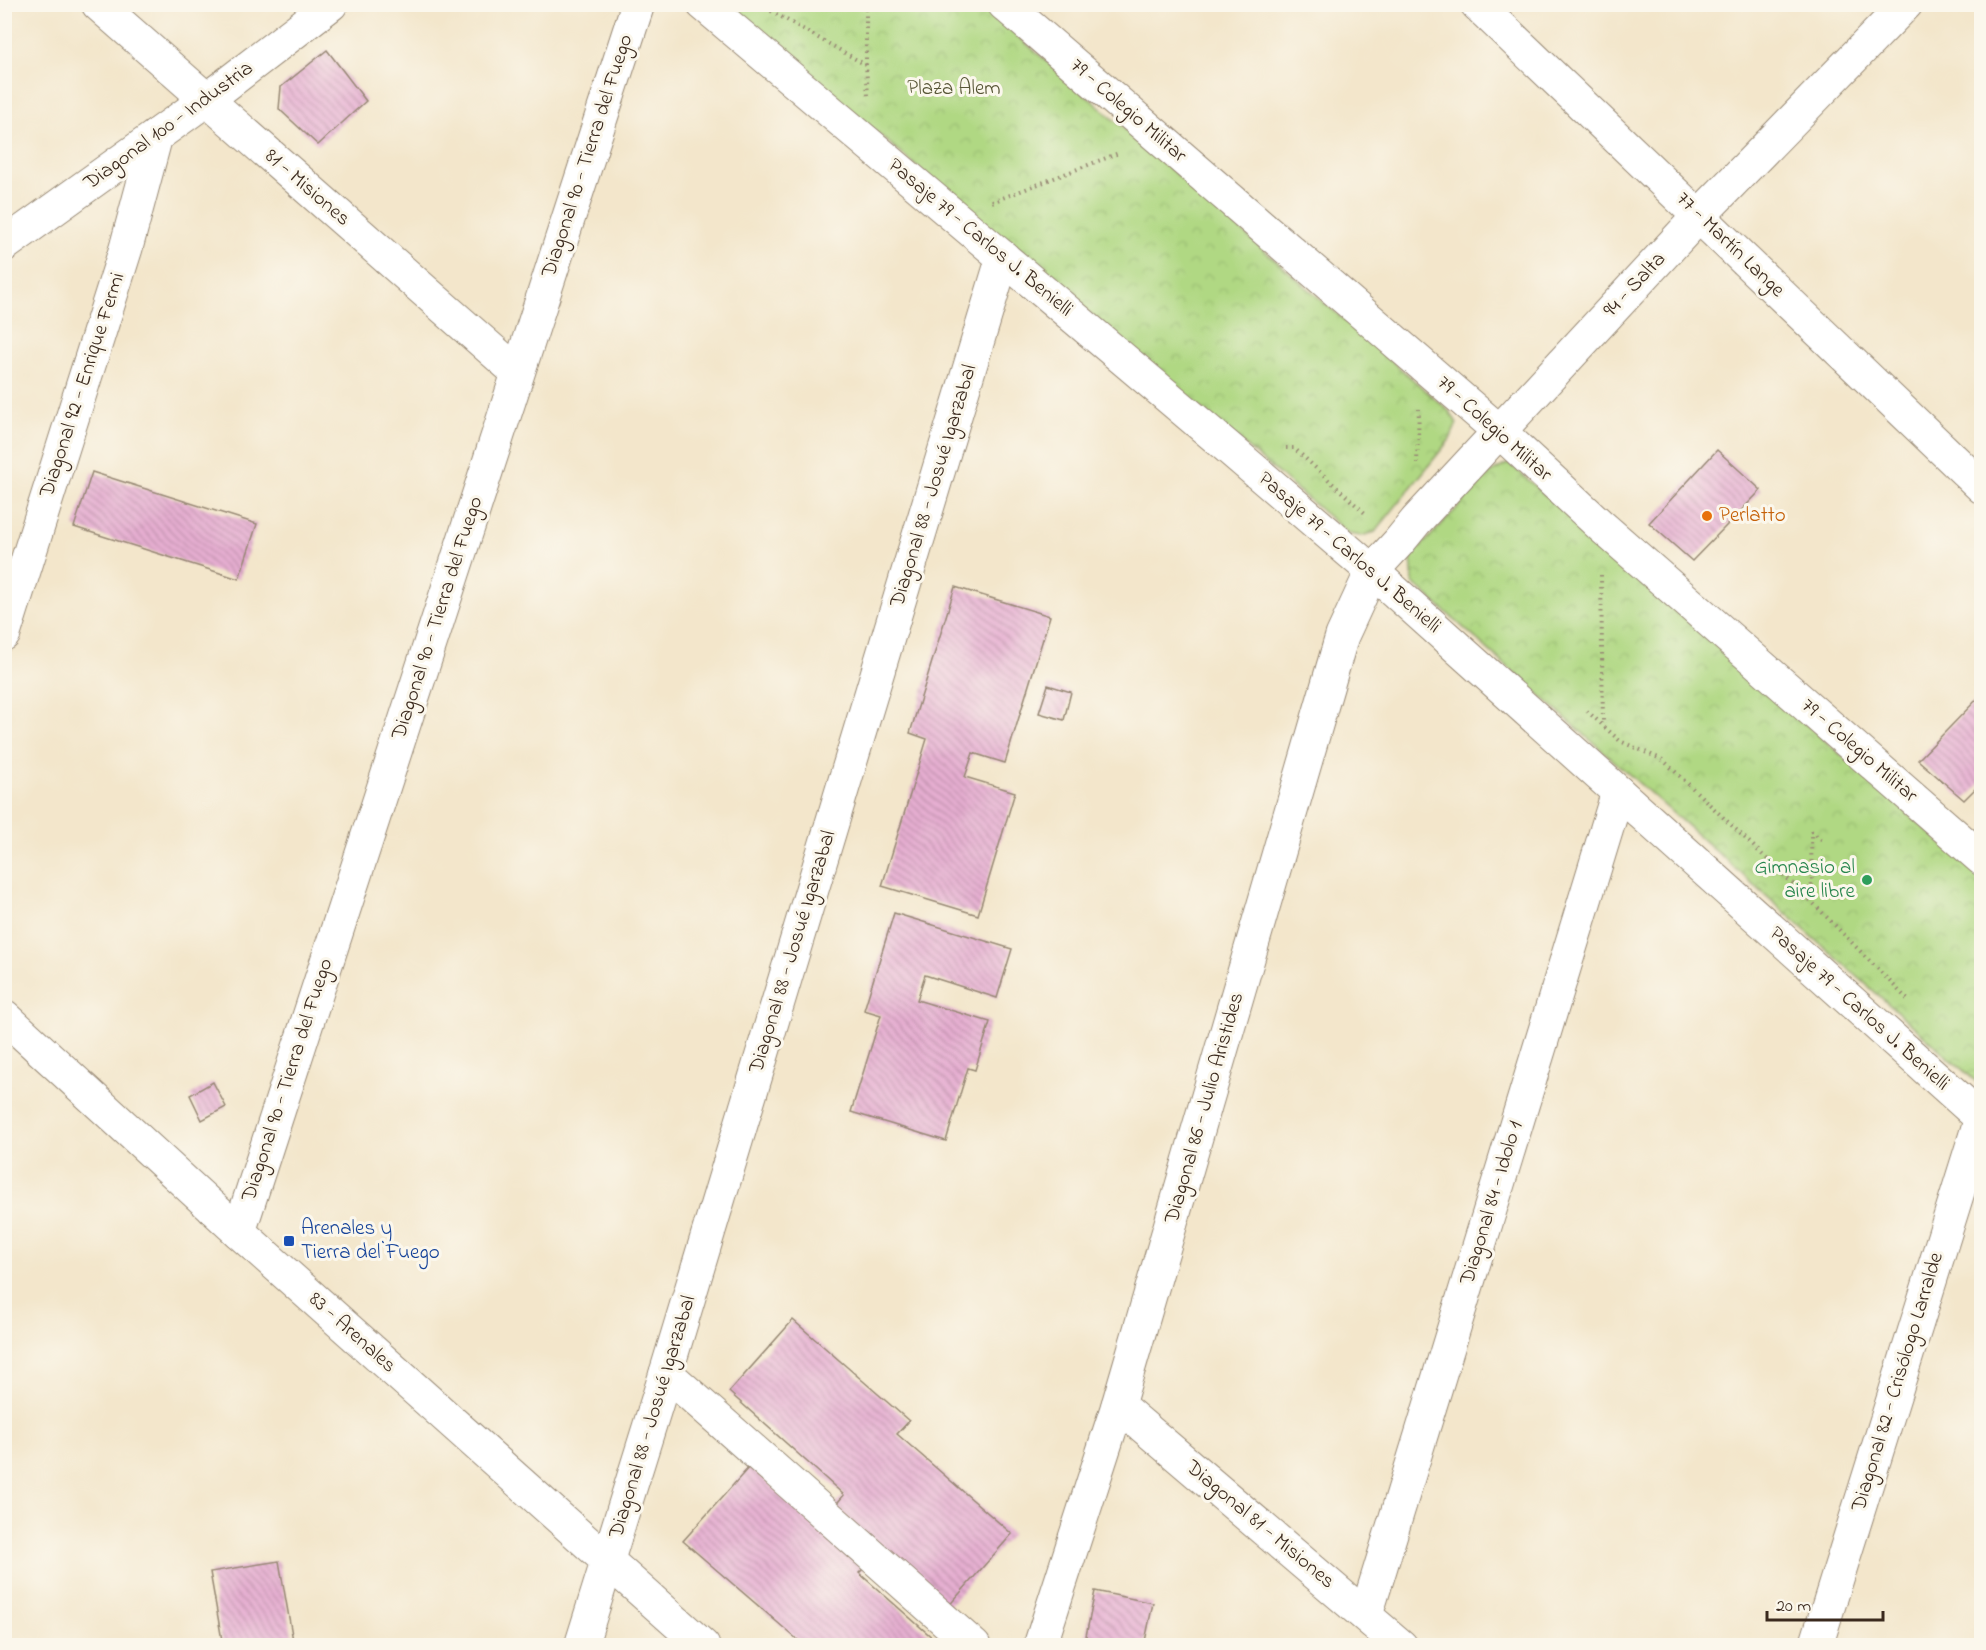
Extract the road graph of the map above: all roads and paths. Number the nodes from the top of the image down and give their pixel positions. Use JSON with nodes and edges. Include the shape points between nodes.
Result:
{"nodes":[{"id":1,"x":98,"y":4,"type":"edge"},
{"id":2,"x":331,"y":4,"type":"edge"},
{"id":3,"x":638,"y":4,"type":"edge"},
{"id":4,"x":703,"y":4,"type":"edge"},
{"id":5,"x":866,"y":4,"type":"edge"},
{"id":6,"x":1004,"y":4,"type":"edge"},
{"id":7,"x":1477,"y":4,"type":"edge"},
{"id":8,"x":1906,"y":4,"type":"edge"},
{"id":9,"x":770,"y":10,"type":"dead end"},
{"id":10,"x":866,"y":66,"type":"junction"},
{"id":11,"x":206,"y":100,"type":"junction"},
{"id":12,"x":156,"y":136,"type":"junction"},
{"id":13,"x":1159,"y":137,"type":"junction"},
{"id":14,"x":873,"y":147,"type":"junction"},
{"id":15,"x":1699,"y":216,"type":"junction"},
{"id":16,"x":955,"y":217,"type":"junction"},
{"id":17,"x":4,"y":244,"type":"edge"},
{"id":18,"x":1003,"y":257,"type":"junction"},
{"id":19,"x":1420,"y":363,"type":"junction"},
{"id":20,"x":518,"y":372,"type":"junction"},
{"id":21,"x":1499,"y":430,"type":"junction"},
{"id":22,"x":1417,"y":465,"type":"dead end"},
{"id":23,"x":1982,"y":487,"type":"edge"},
{"id":24,"x":1600,"y":525,"type":"junction"},
{"id":25,"x":1372,"y":571,"type":"junction"},
{"id":26,"x":4,"y":633,"type":"edge"},
{"id":27,"x":1618,"y":792,"type":"junction"},
{"id":28,"x":1826,"y":842,"type":"dead end"},
{"id":29,"x":1982,"y":859,"type":"edge"},
{"id":30,"x":1812,"y":902,"type":"junction"},
{"id":31,"x":1911,"y":1003,"type":"dead end"},
{"id":32,"x":4,"y":1016,"type":"edge"},
{"id":33,"x":1981,"y":1119,"type":"edge"},
{"id":34,"x":239,"y":1232,"type":"junction"},
{"id":35,"x":666,"y":1373,"type":"junction"},
{"id":36,"x":1118,"y":1404,"type":"junction"},
{"id":37,"x":609,"y":1561,"type":"junction"},
{"id":38,"x":1366,"y":1615,"type":"junction"},
{"id":39,"x":581,"y":1646,"type":"edge"},
{"id":40,"x":703,"y":1646,"type":"edge"},
{"id":41,"x":974,"y":1646,"type":"edge"},
{"id":42,"x":1040,"y":1646,"type":"edge"},
{"id":43,"x":1401,"y":1646,"type":"edge"},
{"id":44,"x":1816,"y":1646,"type":"edge"}],
"edges":[{"from":1,"to":11,"type":"street","name":"81 - Misiones"},
{"from":2,"to":11,"type":"street","name":"Diagonal 100 - Industria"},
{"from":3,"to":20,"type":"street","name":"Diagonal 90 - Tierra del Fuego"},
{"from":4,"to":14,"type":"street","name":"Pasaje 79 - Carlos J. Benielli"},
{"from":5,"to":10,"type":"path"},
{"from":6,"to":13,"type":"street","name":"79 - Colegio Militar"},
{"from":7,"to":15,"type":"street","name":"77 - Martín Lange"},
{"from":8,"to":15,"type":"street","name":"94 - Salta"},
{"from":9,"to":10,"type":"path"},
{"from":10,"to":14,"type":"path"},
{"from":11,"to":12,"type":"street","name":"Diagonal 100 - Industria"},
{"from":11,"to":20,"type":"street","name":"81 - Misiones"},
{"from":12,"to":17,"type":"street","name":"Diagonal 100 - Industria"},
{"from":12,"to":26,"type":"street","name":"Diagonal 92 - Enrique Fermi","via":[[126,248]]},
{"from":13,"to":16,"type":"path"},
{"from":13,"to":19,"type":"street","name":"79 - Colegio Militar"},
{"from":14,"to":16,"type":"street","name":"Pasaje 79 - Carlos J. Benielli"},
{"from":15,"to":21,"type":"street","name":"94 - Salta"},
{"from":15,"to":23,"type":"street","name":"77 - Martín Lange"},
{"from":16,"to":18,"type":"street","name":"Pasaje 79 - Carlos J. Benielli"},
{"from":18,"to":25,"type":"street","name":"Pasaje 79 - Carlos J. Benielli"},
{"from":18,"to":35,"type":"street","name":"Diagonal 88 - Josué Igarzabal"},
{"from":19,"to":21,"type":"street","name":"79 - Colegio Militar"},
{"from":19,"to":22,"type":"path"},
{"from":20,"to":34,"type":"street","name":"Diagonal 90 - Tierra del Fuego"},
{"from":21,"to":24,"type":"street","name":"79 - Colegio Militar"},
{"from":21,"to":25,"type":"street","name":"94 - Salta"},
{"from":24,"to":29,"type":"street","name":"79 - Colegio Militar"},
{"from":24,"to":30,"type":"path","via":[[1603,724],[1620,741],[1663,760]]},
{"from":25,"to":27,"type":"street","name":"Pasaje 79 - Carlos J. Benielli"},
{"from":25,"to":36,"type":"street","name":"Diagonal 86 - Julio Aristides","via":[[1342,636]]},
{"from":27,"to":33,"type":"street","name":"Pasaje 79 - Carlos J. Benielli"},
{"from":27,"to":38,"type":"street","name":"Diagonal 84 - Idolo 1"},
{"from":28,"to":30,"type":"path","via":[[1811,830]]},
{"from":30,"to":31,"type":"path"},
{"from":32,"to":34,"type":"street","name":"83 - Arenales"},
{"from":33,"to":44,"type":"street","name":"Diagonal 82 - Crisólogo Larralde"},
{"from":34,"to":37,"type":"street","name":"83 - Arenales"},
{"from":35,"to":37,"type":"street","name":"Diagonal 88 - Josué Igarzabal"},
{"from":35,"to":41,"type":"street"},
{"from":36,"to":38,"type":"street","name":"Diagonal 81 - Misiones"},
{"from":36,"to":42,"type":"street","name":"Diagonal 86 - Julio Aristides"},
{"from":37,"to":39,"type":"street","name":"Diagonal 88 - Josué Igarzabal"},
{"from":37,"to":40,"type":"street","name":"83 - Arenales"},
{"from":38,"to":43,"type":"street","name":"Diagonal 81 - Misiones"}]}
